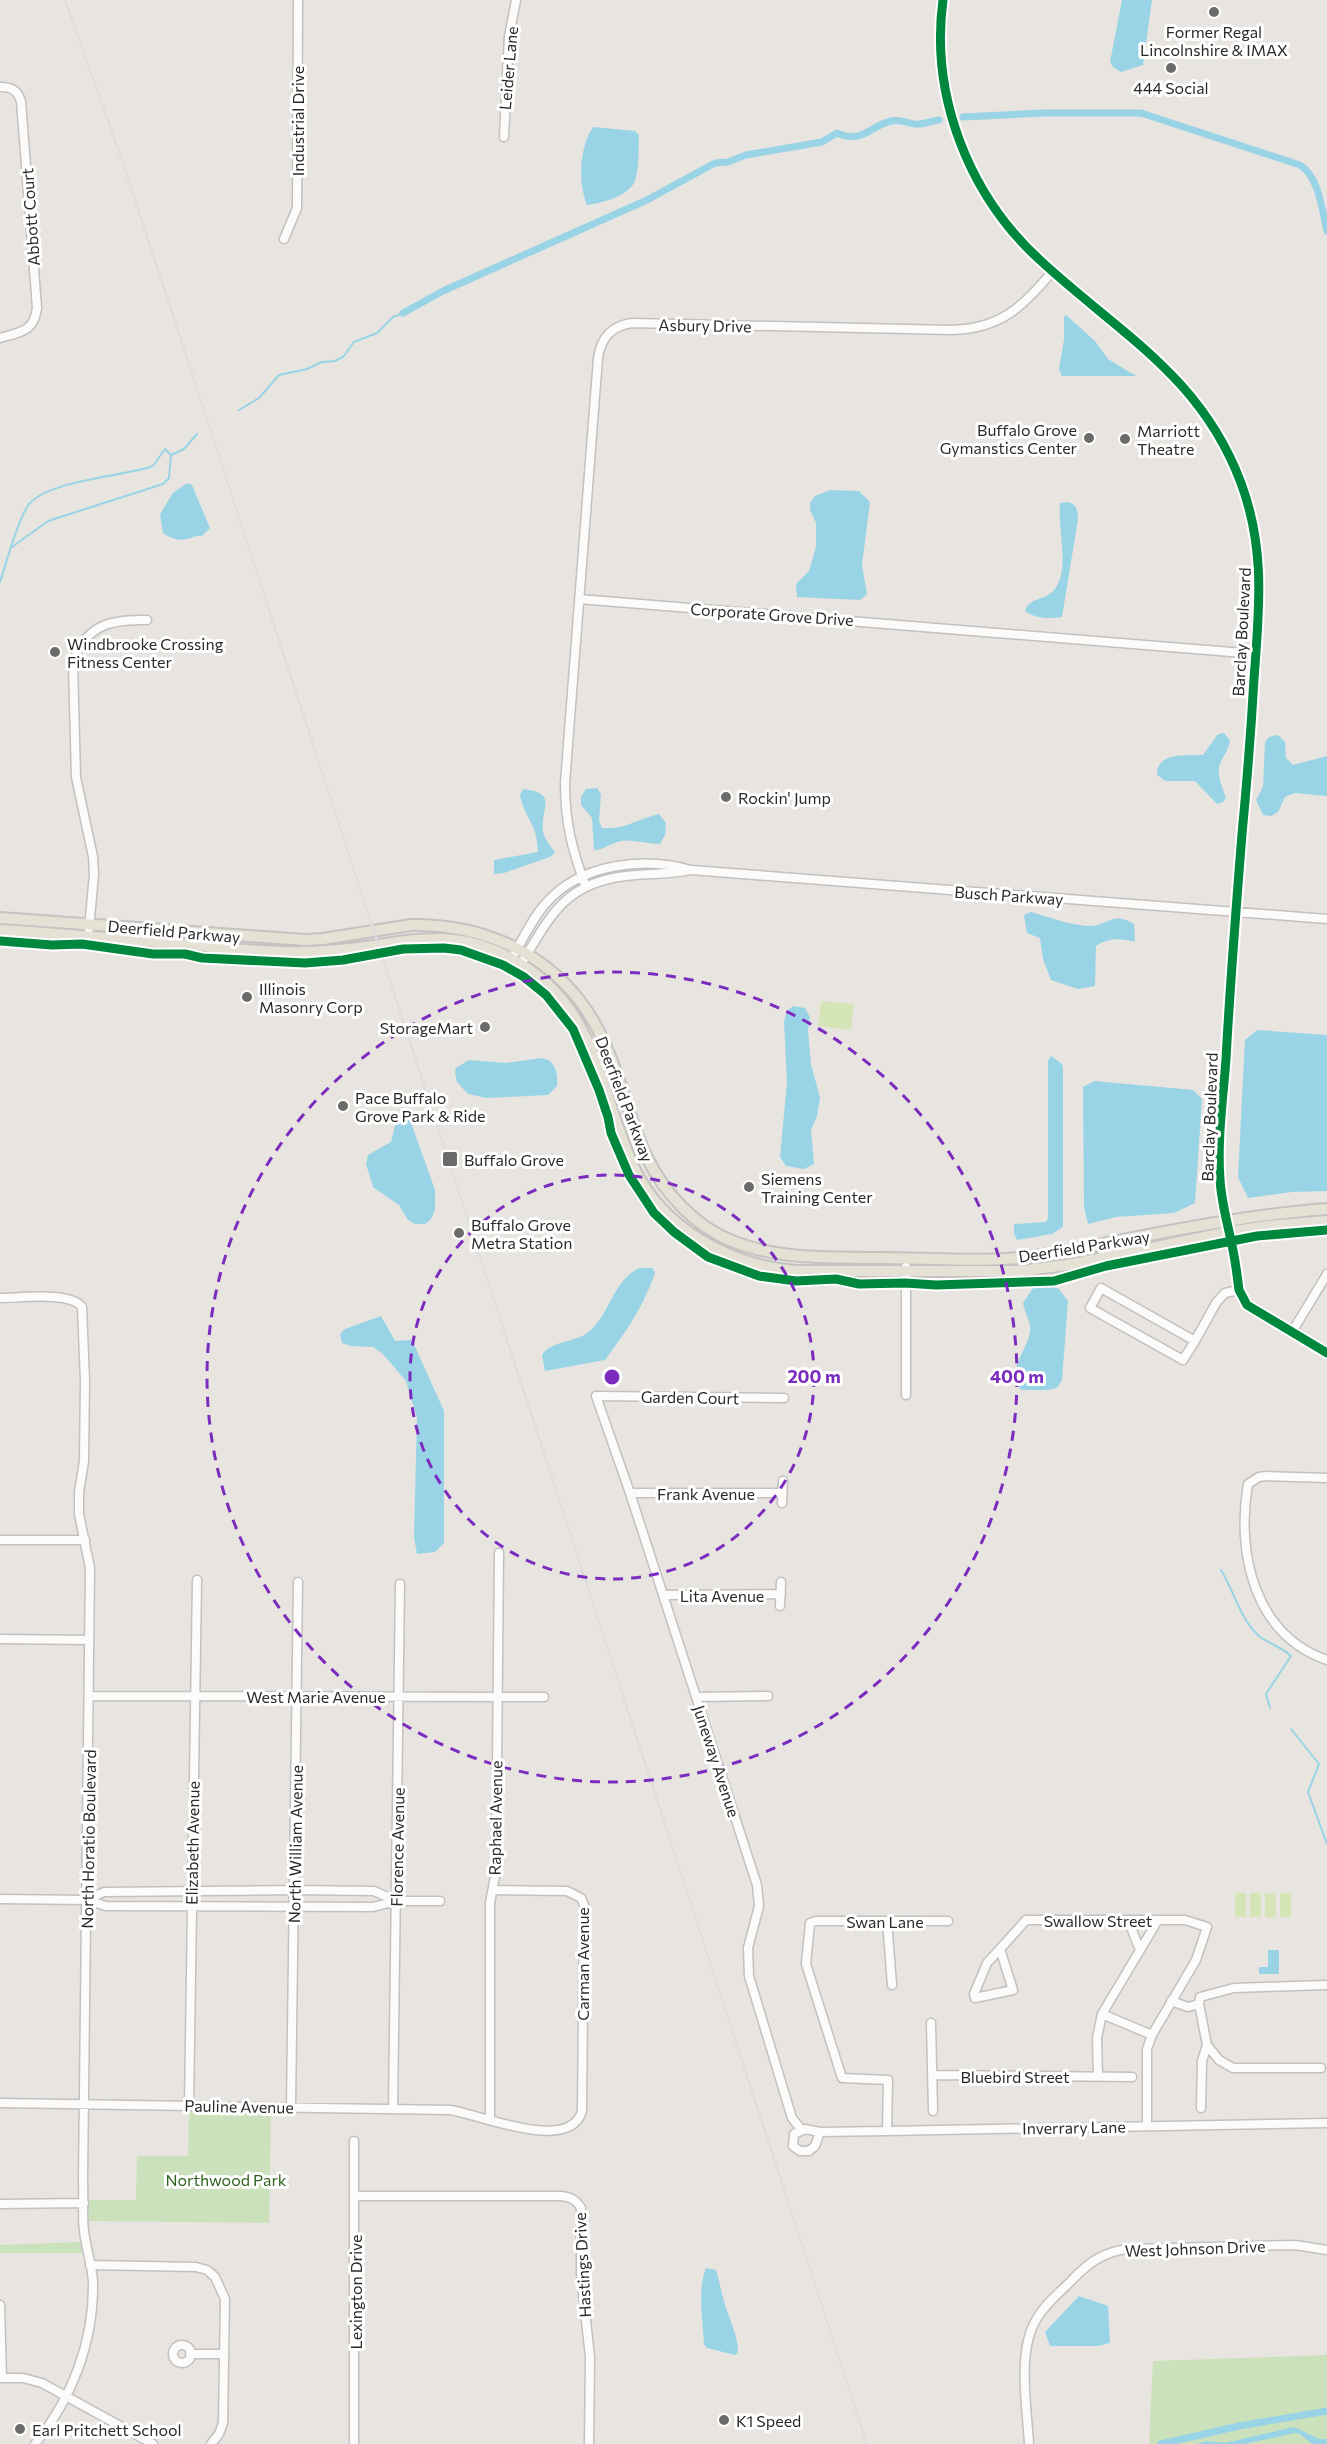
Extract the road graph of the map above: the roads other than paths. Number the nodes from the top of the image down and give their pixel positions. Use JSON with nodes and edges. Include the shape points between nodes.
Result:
{"nodes":[{"id":1,"x":298,"y":0,"type":"edge"},
{"id":2,"x":516,"y":0,"type":"edge"},
{"id":3,"x":943,"y":0,"type":"edge"},
{"id":4,"x":0,"y":87,"type":"edge"},
{"id":5,"x":504,"y":137,"type":"dead end"},
{"id":6,"x":284,"y":240,"type":"dead end"},
{"id":7,"x":1053,"y":271,"type":"junction"},
{"id":8,"x":0,"y":338,"type":"edge"},
{"id":9,"x":579,"y":599,"type":"junction"},
{"id":10,"x":147,"y":620,"type":"dead end"},
{"id":11,"x":1256,"y":654,"type":"junction"},
{"id":12,"x":691,"y":870,"type":"junction"},
{"id":13,"x":582,"y":876,"type":"junction"},
{"id":14,"x":586,"y":887,"type":"junction"},
{"id":15,"x":1235,"y":913,"type":"junction"},
{"id":16,"x":0,"y":918,"type":"edge"},
{"id":17,"x":1327,"y":919,"type":"edge"},
{"id":18,"x":90,"y":924,"type":"junction"},
{"id":19,"x":0,"y":930,"type":"edge"},
{"id":20,"x":88,"y":937,"type":"junction"},
{"id":21,"x":523,"y":950,"type":"junction"},
{"id":22,"x":516,"y":962,"type":"junction"},
{"id":23,"x":1327,"y":1209,"type":"edge"},
{"id":24,"x":1327,"y":1221,"type":"edge"},
{"id":25,"x":1228,"y":1226,"type":"junction"},
{"id":26,"x":906,"y":1258,"type":"junction"},
{"id":27,"x":906,"y":1272,"type":"junction"},
{"id":28,"x":1327,"y":1274,"type":"edge"},
{"id":29,"x":1239,"y":1290,"type":"junction"},
{"id":30,"x":0,"y":1298,"type":"edge"},
{"id":31,"x":1292,"y":1332,"type":"junction"},
{"id":32,"x":1195,"y":1341,"type":"junction"},
{"id":33,"x":1327,"y":1353,"type":"edge"},
{"id":34,"x":906,"y":1395,"type":"dead end"},
{"id":35,"x":596,"y":1396,"type":"joint"},
{"id":36,"x":784,"y":1398,"type":"dead end"},
{"id":37,"x":1327,"y":1478,"type":"edge"},
{"id":38,"x":783,"y":1481,"type":"dead end"},
{"id":39,"x":630,"y":1493,"type":"junction"},
{"id":40,"x":782,"y":1493,"type":"junction"},
{"id":41,"x":782,"y":1503,"type":"dead end"},
{"id":42,"x":0,"y":1540,"type":"edge"},
{"id":43,"x":85,"y":1540,"type":"junction"},
{"id":44,"x":499,"y":1553,"type":"dead end"},
{"id":45,"x":197,"y":1580,"type":"dead end"},
{"id":46,"x":298,"y":1582,"type":"dead end"},
{"id":47,"x":781,"y":1582,"type":"dead end"},
{"id":48,"x":400,"y":1584,"type":"dead end"},
{"id":49,"x":781,"y":1594,"type":"junction"},
{"id":50,"x":663,"y":1595,"type":"junction"},
{"id":51,"x":780,"y":1606,"type":"dead end"},
{"id":52,"x":0,"y":1639,"type":"edge"},
{"id":53,"x":89,"y":1640,"type":"junction"},
{"id":54,"x":1327,"y":1660,"type":"edge"},
{"id":55,"x":89,"y":1696,"type":"junction"},
{"id":56,"x":195,"y":1696,"type":"junction"},
{"id":57,"x":297,"y":1696,"type":"junction"},
{"id":58,"x":399,"y":1696,"type":"junction"},
{"id":59,"x":768,"y":1696,"type":"dead end"},
{"id":60,"x":497,"y":1697,"type":"junction"},
{"id":61,"x":696,"y":1697,"type":"junction"},
{"id":62,"x":544,"y":1698,"type":"dead end"},
{"id":63,"x":295,"y":1890,"type":"junction"},
{"id":64,"x":493,"y":1890,"type":"junction"},
{"id":65,"x":191,"y":1891,"type":"junction"},
{"id":66,"x":0,"y":1899,"type":"edge"},
{"id":67,"x":87,"y":1900,"type":"junction"},
{"id":68,"x":396,"y":1901,"type":"junction"},
{"id":69,"x":440,"y":1901,"type":"dead end"},
{"id":70,"x":191,"y":1906,"type":"junction"},
{"id":71,"x":295,"y":1907,"type":"junction"},
{"id":72,"x":1128,"y":1920,"type":"junction"},
{"id":73,"x":1158,"y":1920,"type":"junction"},
{"id":74,"x":887,"y":1921,"type":"junction"},
{"id":75,"x":948,"y":1922,"type":"dead end"},
{"id":76,"x":1000,"y":1949,"type":"junction"},
{"id":77,"x":1140,"y":1950,"type":"junction"},
{"id":78,"x":892,"y":1985,"type":"dead end"},
{"id":79,"x":1327,"y":1985,"type":"edge"},
{"id":80,"x":1171,"y":2001,"type":"junction"},
{"id":81,"x":1198,"y":2004,"type":"junction"},
{"id":82,"x":1102,"y":2014,"type":"junction"},
{"id":83,"x":931,"y":2023,"type":"dead end"},
{"id":84,"x":1152,"y":2035,"type":"junction"},
{"id":85,"x":1208,"y":2045,"type":"junction"},
{"id":86,"x":1321,"y":2068,"type":"dead end"},
{"id":87,"x":932,"y":2075,"type":"junction"},
{"id":88,"x":1098,"y":2076,"type":"junction"},
{"id":89,"x":1132,"y":2077,"type":"dead end"},
{"id":90,"x":0,"y":2103,"type":"edge"},
{"id":91,"x":85,"y":2104,"type":"junction"},
{"id":92,"x":189,"y":2106,"type":"junction"},
{"id":93,"x":291,"y":2106,"type":"junction"},
{"id":94,"x":1201,"y":2108,"type":"dead end"},
{"id":95,"x":393,"y":2109,"type":"junction"},
{"id":96,"x":933,"y":2110,"type":"dead end"},
{"id":97,"x":490,"y":2120,"type":"junction"},
{"id":98,"x":580,"y":2120,"type":"joint"},
{"id":99,"x":1327,"y":2123,"type":"edge"},
{"id":100,"x":1147,"y":2125,"type":"junction"},
{"id":101,"x":801,"y":2129,"type":"junction"},
{"id":102,"x":887,"y":2131,"type":"junction"},
{"id":103,"x":820,"y":2132,"type":"junction"},
{"id":104,"x":354,"y":2141,"type":"dead end"},
{"id":105,"x":355,"y":2196,"type":"junction"},
{"id":106,"x":84,"y":2203,"type":"junction"},
{"id":107,"x":0,"y":2204,"type":"edge"},
{"id":108,"x":1327,"y":2250,"type":"edge"},
{"id":109,"x":90,"y":2265,"type":"junction"},
{"id":110,"x":0,"y":2305,"type":"edge"},
{"id":111,"x":190,"y":2354,"type":"dead end"},
{"id":112,"x":224,"y":2354,"type":"junction"},
{"id":113,"x":1,"y":2378,"type":"edge"},
{"id":114,"x":67,"y":2396,"type":"junction"},
{"id":115,"x":34,"y":2444,"type":"edge"},
{"id":116,"x":153,"y":2444,"type":"edge"},
{"id":117,"x":211,"y":2444,"type":"edge"},
{"id":118,"x":354,"y":2444,"type":"edge"},
{"id":119,"x":589,"y":2444,"type":"edge"},
{"id":120,"x":1029,"y":2444,"type":"edge"}],
"edges":[{"from":1,"to":6,"type":"street","name":"Industrial Drive","via":[[297,208]]},
{"from":2,"to":5,"type":"street","name":"Leider Lane","via":[[509,36]]},
{"from":3,"to":7,"type":"street","name":"Barclay Boulevard","via":[[942,70],[962,149],[994,209]]},
{"from":4,"to":8,"type":"street","name":"Abbott Court","via":[[12,88],[21,100],[37,308],[29,328]]},
{"from":7,"to":9,"type":"street","name":"Asbury Drive","via":[[1019,308],[994,322],[969,329],[632,323],[614,328],[603,340],[598,358]]},
{"from":7,"to":11,"type":"street","name":"Barclay Boulevard","via":[[1178,379],[1222,440],[1243,487],[1256,538],[1260,584]]},
{"from":9,"to":11,"type":"street","name":"Corporate Grove Drive"},
{"from":9,"to":13,"type":"street","via":[[565,806],[571,846]]},
{"from":10,"to":18,"type":"street","via":[[113,622],[94,630],[78,650],[74,663],[76,777],[94,866]]},
{"from":11,"to":15,"type":"street","name":"Barclay Boulevard"},
{"from":12,"to":13,"type":"street","name":"Busch Parkway","via":[[674,865],[629,865]]},
{"from":12,"to":14,"type":"street","name":"Busch Parkway","via":[[606,879]]},
{"from":12,"to":15,"type":"street","name":"Busch Parkway"},
{"from":13,"to":14,"type":"street"},
{"from":13,"to":21,"type":"street","name":"Busch Parkway","via":[[547,902]]},
{"from":14,"to":21,"type":"street","name":"Busch Parkway","via":[[555,909]]},
{"from":15,"to":17,"type":"street","name":"Busch Parkway"},
{"from":15,"to":25,"type":"street","name":"Barclay Boulevard","via":[[1220,1154],[1221,1196]]},
{"from":16,"to":18,"type":"main road","name":"Deerfield Parkway"},
{"from":18,"to":20,"type":"street"},
{"from":18,"to":21,"type":"main road","name":"Deerfield Parkway","via":[[305,940],[425,925],[471,931]]},
{"from":19,"to":20,"type":"main road","name":"Deerfield Parkway"},
{"from":20,"to":22,"type":"main road","name":"Deerfield Parkway","via":[[284,952],[438,938],[484,947]]},
{"from":21,"to":22,"type":"street","name":"Busch Parkway"},
{"from":21,"to":26,"type":"main road","name":"Deerfield Parkway","via":[[568,987],[594,1021],[645,1156],[669,1194],[690,1215],[729,1240],[775,1254]]},
{"from":22,"to":27,"type":"main road","name":"Deerfield Parkway","via":[[554,990],[579,1024],[596,1058],[634,1167],[655,1200],[682,1227],[719,1251],[760,1266],[797,1271]]},
{"from":23,"to":25,"type":"main road","name":"Deerfield Parkway","via":[[1281,1213]]},
{"from":24,"to":25,"type":"main road","name":"Deerfield Parkway"},
{"from":25,"to":26,"type":"main road","name":"Deerfield Parkway","via":[[1035,1256]]},
{"from":25,"to":27,"type":"main road","name":"Deerfield Parkway","via":[[1045,1269]]},
{"from":25,"to":29,"type":"street"},
{"from":26,"to":27,"type":"street"},
{"from":27,"to":34,"type":"street"},
{"from":28,"to":31,"type":"street"},
{"from":29,"to":31,"type":"street","via":[[1247,1305]]},
{"from":29,"to":32,"type":"street","via":[[1226,1293],[1216,1303]]},
{"from":30,"to":43,"type":"street","name":"North Horatio Boulevard","via":[[67,1297],[82,1307],[84,1427],[79,1514]]},
{"from":31,"to":33,"type":"street"},
{"from":32,"to":32,"type":"street","via":[[1184,1360],[1090,1308],[1101,1288]]},
{"from":35,"to":36,"type":"street","name":"Garden Court"},
{"from":35,"to":39,"type":"street","name":"Juneway Avenue"},
{"from":37,"to":54,"type":"street","via":[[1266,1476],[1252,1480],[1247,1491],[1245,1544],[1253,1584],[1269,1616],[1306,1650]]},
{"from":38,"to":40,"type":"street"},
{"from":39,"to":40,"type":"street","name":"Frank Avenue"},
{"from":39,"to":50,"type":"street","name":"Juneway Avenue"},
{"from":40,"to":41,"type":"street"},
{"from":42,"to":43,"type":"street"},
{"from":43,"to":53,"type":"street","name":"North Horatio Boulevard","via":[[90,1568]]},
{"from":44,"to":60,"type":"street","name":"Raphael Avenue"},
{"from":45,"to":56,"type":"street","name":"Elizabeth Avenue"},
{"from":46,"to":57,"type":"street","name":"North William Avenue"},
{"from":47,"to":49,"type":"street"},
{"from":48,"to":58,"type":"street","name":"Florence Avenue"},
{"from":49,"to":50,"type":"street","name":"Lita Avenue"},
{"from":49,"to":51,"type":"street"},
{"from":50,"to":61,"type":"street","name":"Juneway Avenue"},
{"from":52,"to":53,"type":"street"},
{"from":53,"to":55,"type":"street","name":"North Horatio Boulevard"},
{"from":55,"to":56,"type":"street","name":"West Marie Avenue"},
{"from":55,"to":67,"type":"street","name":"North Horatio Boulevard"},
{"from":56,"to":57,"type":"street","name":"West Marie Avenue"},
{"from":56,"to":65,"type":"street","name":"Elizabeth Avenue"},
{"from":57,"to":58,"type":"street","name":"West Marie Avenue"},
{"from":57,"to":63,"type":"street","name":"North William Avenue"},
{"from":58,"to":60,"type":"street","name":"West Marie Avenue"},
{"from":58,"to":68,"type":"street","name":"Florence Avenue"},
{"from":59,"to":61,"type":"street"},
{"from":60,"to":62,"type":"street","name":"West Marie Avenue"},
{"from":60,"to":64,"type":"street","name":"Raphael Avenue"},
{"from":61,"to":101,"type":"street","name":"Juneway Avenue","via":[[757,1885],[759,1906],[748,1948],[749,1976],[792,2118]]},
{"from":63,"to":65,"type":"street"},
{"from":63,"to":68,"type":"street","via":[[374,1891]]},
{"from":63,"to":71,"type":"street","name":"North William Avenue"},
{"from":64,"to":97,"type":"street","name":"Raphael Avenue"},
{"from":64,"to":98,"type":"street","name":"Carman Avenue","via":[[567,1891],[584,1905]]},
{"from":65,"to":67,"type":"street","via":[[105,1892]]},
{"from":65,"to":70,"type":"street","name":"Elizabeth Avenue"},
{"from":66,"to":67,"type":"street"},
{"from":67,"to":70,"type":"street","via":[[106,1906]]},
{"from":67,"to":91,"type":"street","name":"North Horatio Boulevard"},
{"from":68,"to":69,"type":"street"},
{"from":68,"to":71,"type":"street","via":[[373,1907]]},
{"from":68,"to":95,"type":"street","name":"Florence Avenue"},
{"from":70,"to":71,"type":"street"},
{"from":70,"to":92,"type":"street","name":"Elizabeth Avenue"},
{"from":71,"to":93,"type":"street","name":"North William Avenue"},
{"from":72,"to":73,"type":"street","name":"Swallow Street"},
{"from":72,"to":76,"type":"street","name":"Swallow Street","via":[[1026,1920]]},
{"from":72,"to":77,"type":"street"},
{"from":73,"to":77,"type":"street"},
{"from":73,"to":80,"type":"street","name":"Swallow Street","via":[[1185,1920],[1208,1927],[1197,1960]]},
{"from":74,"to":75,"type":"street","name":"Swan Lane"},
{"from":74,"to":78,"type":"street"},
{"from":74,"to":102,"type":"street","name":"Swan Lane","via":[[810,1923],[806,1965],[842,2078],[888,2080]]},
{"from":76,"to":76,"type":"street","name":"Swallow Street","via":[[987,1963],[975,1998],[1013,1990]]},
{"from":77,"to":82,"type":"street"},
{"from":79,"to":81,"type":"street","via":[[1234,1988],[1200,1997]]},
{"from":80,"to":81,"type":"street","via":[[1188,2007]]},
{"from":80,"to":84,"type":"street"},
{"from":81,"to":85,"type":"street"},
{"from":82,"to":84,"type":"street"},
{"from":82,"to":88,"type":"street"},
{"from":83,"to":87,"type":"street"},
{"from":84,"to":100,"type":"street","via":[[1147,2049]]},
{"from":85,"to":86,"type":"street","via":[[1219,2060],[1233,2068]]},
{"from":85,"to":94,"type":"street","via":[[1202,2061]]},
{"from":87,"to":88,"type":"street","name":"Bluebird Street"},
{"from":87,"to":96,"type":"street"},
{"from":88,"to":89,"type":"street","name":"Bluebird Street"},
{"from":90,"to":91,"type":"street","name":"Pauline Avenue"},
{"from":91,"to":92,"type":"street","name":"Pauline Avenue"},
{"from":91,"to":106,"type":"street","name":"North Horatio Boulevard"},
{"from":92,"to":93,"type":"street","name":"Pauline Avenue"},
{"from":93,"to":95,"type":"street","name":"Pauline Avenue"},
{"from":95,"to":97,"type":"street","name":"Pauline Avenue","via":[[450,2110]]},
{"from":97,"to":98,"type":"street","name":"Pauline Avenue","via":[[514,2127],[551,2130]]},
{"from":99,"to":100,"type":"street","name":"Inverrary Lane"},
{"from":100,"to":102,"type":"street","name":"Inverrary Lane"},
{"from":101,"to":103,"type":"street","name":"Inverrary Lane"},
{"from":101,"to":103,"type":"street","via":[[792,2141],[796,2149],[804,2152],[813,2149]]},
{"from":102,"to":103,"type":"street","name":"Inverrary Lane"},
{"from":104,"to":105,"type":"street","name":"Lexington Drive"},
{"from":105,"to":118,"type":"street","name":"Lexington Drive"},
{"from":105,"to":119,"type":"street","name":"Hastings Drive","via":[[561,2196],[577,2201],[581,2208],[581,2275],[590,2357]]},
{"from":106,"to":107,"type":"street"},
{"from":106,"to":109,"type":"street","name":"North Horatio Boulevard"},
{"from":108,"to":120,"type":"street","name":"West Johnson Drive","via":[[1295,2245],[1129,2249],[1094,2259],[1042,2310],[1031,2329],[1025,2360]]},
{"from":109,"to":112,"type":"street","via":[[196,2266],[207,2270],[215,2277],[225,2299]]},
{"from":109,"to":114,"type":"street","name":"North Horatio Boulevard","via":[[93,2280],[89,2330]]},
{"from":110,"to":113,"type":"street"},
{"from":111,"to":112,"type":"street"},
{"from":112,"to":117,"type":"street","via":[[223,2423]]},
{"from":113,"to":114,"type":"street","via":[[34,2380]]},
{"from":114,"to":115,"type":"street","name":"North Horatio Boulevard"},
{"from":114,"to":116,"type":"street"}]}
